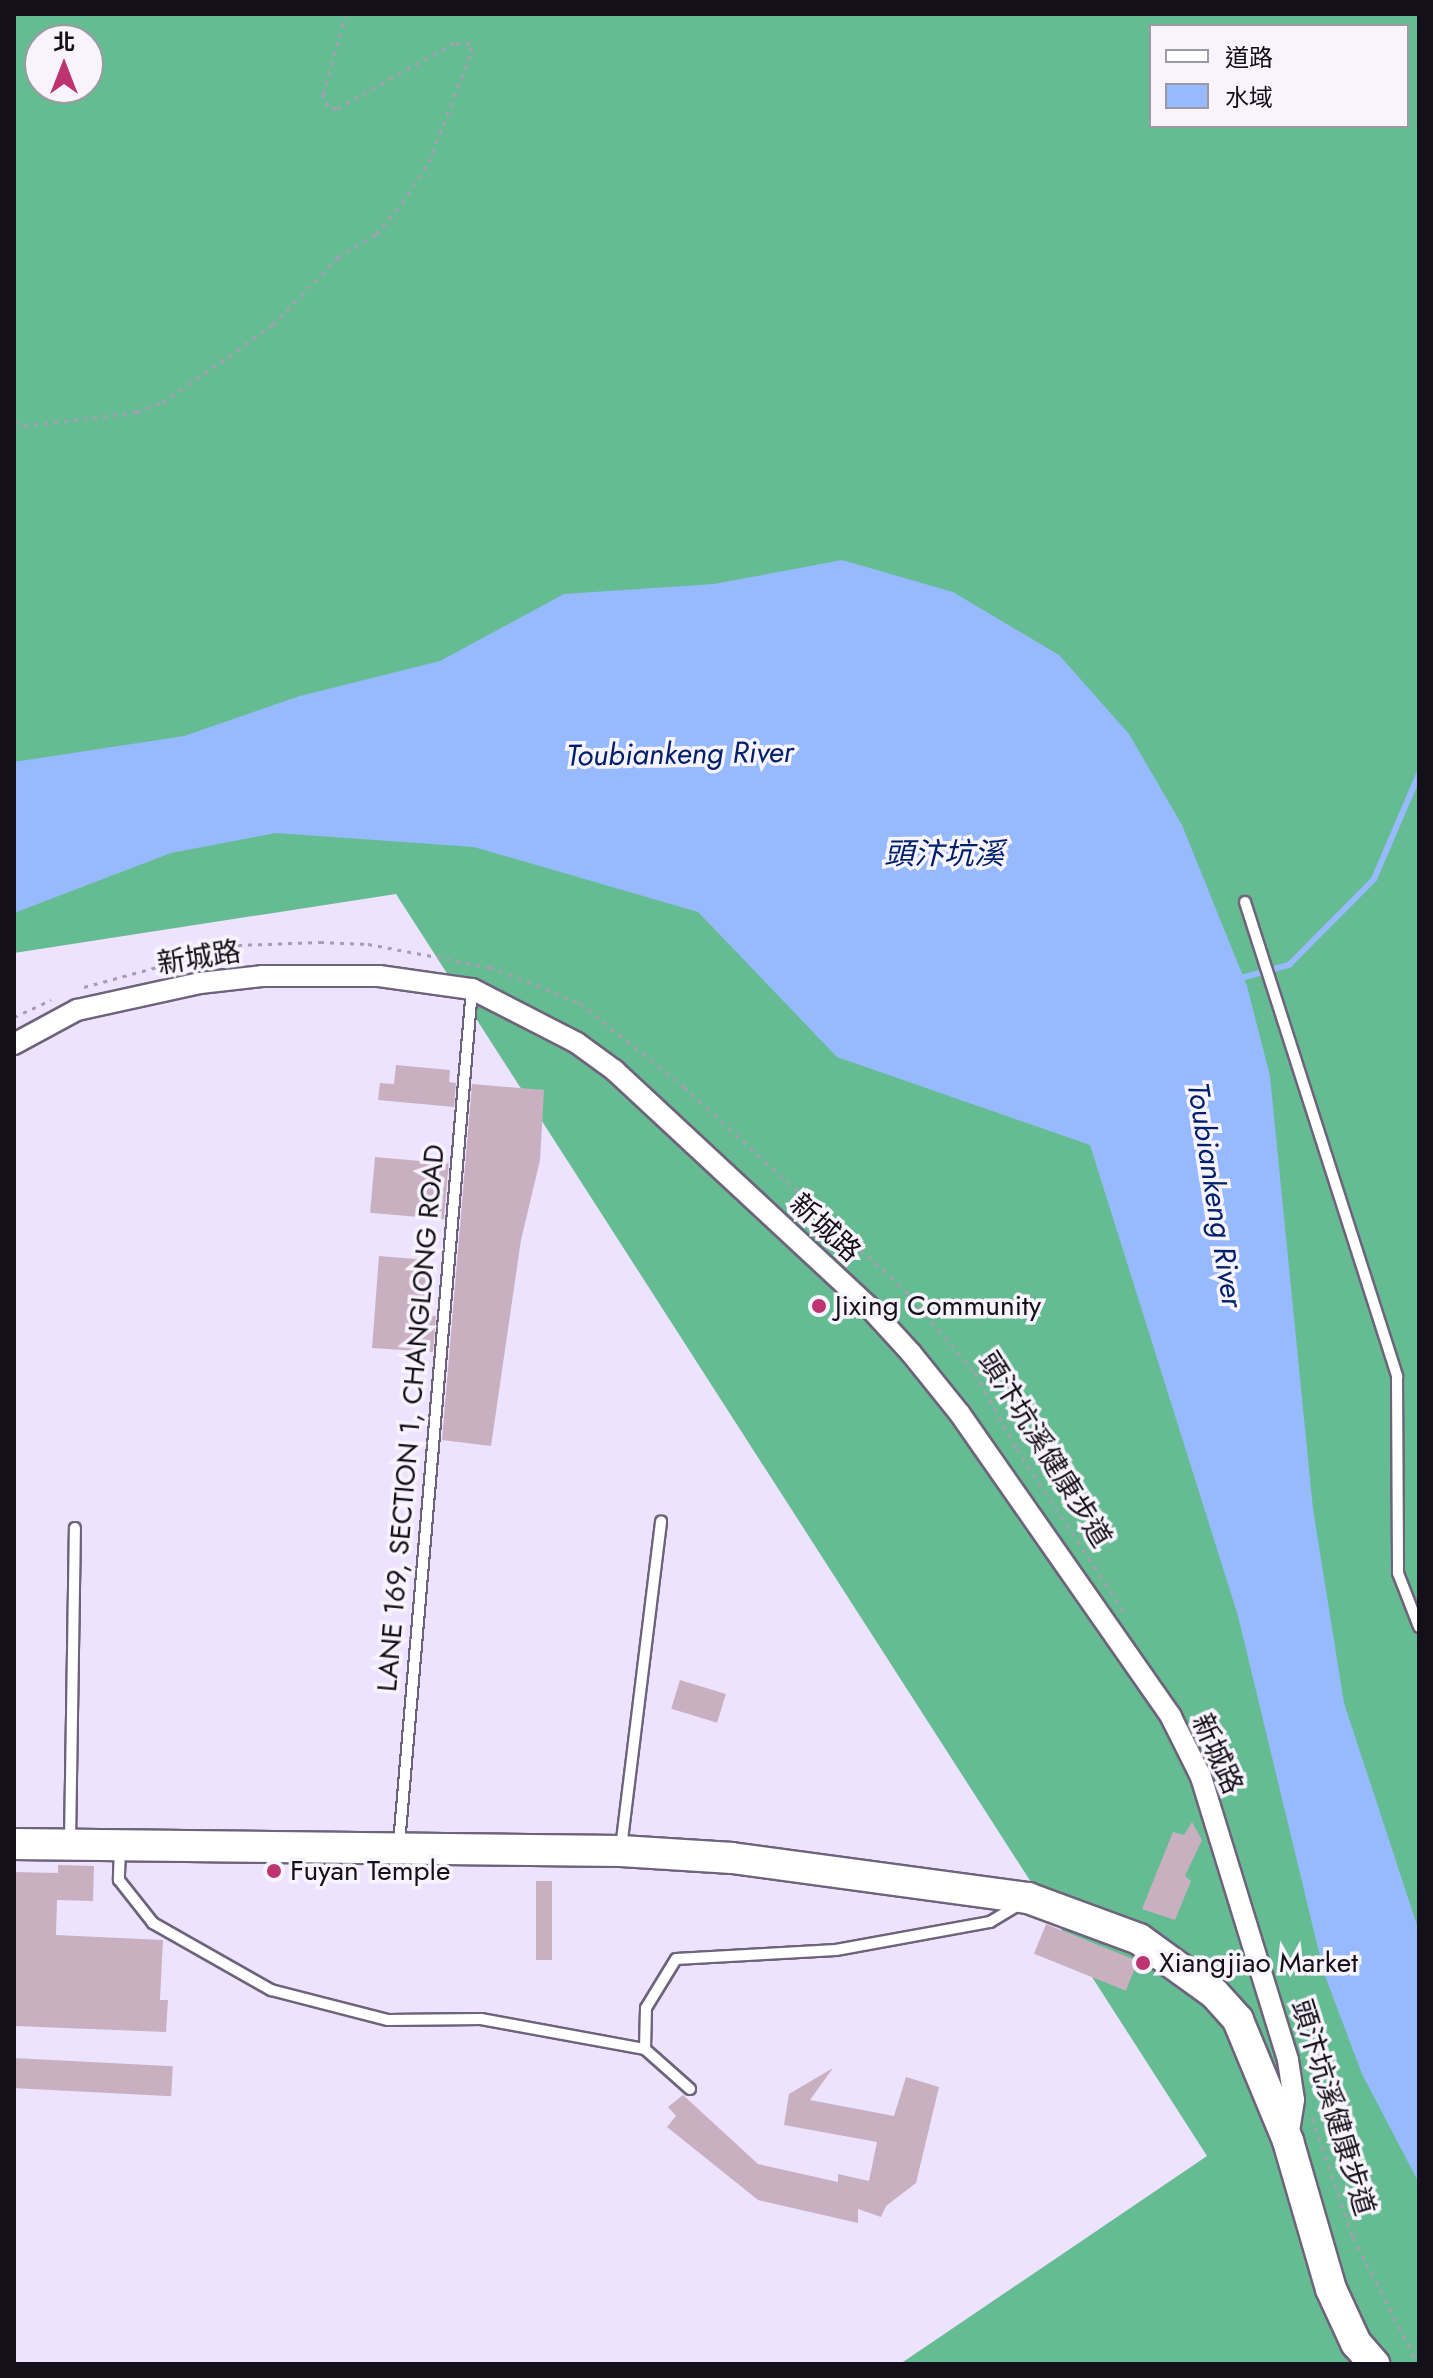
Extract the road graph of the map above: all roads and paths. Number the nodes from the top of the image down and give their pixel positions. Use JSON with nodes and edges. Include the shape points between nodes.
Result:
{"nodes":[{"id":1,"x":346,"y":14,"type":"edge"},
{"id":2,"x":14,"y":421,"type":"edge"},
{"id":3,"x":24,"y":426,"type":"junction"},
{"id":4,"x":14,"y":429,"type":"edge"},
{"id":5,"x":1245,"y":902,"type":"dead end"},
{"id":6,"x":472,"y":989,"type":"junction"},
{"id":7,"x":69,"y":993,"type":"dead end"},
{"id":8,"x":58,"y":997,"type":"dead end"},
{"id":9,"x":14,"y":1017,"type":"edge"},
{"id":10,"x":14,"y":1044,"type":"edge"},
{"id":11,"x":661,"y":1521,"type":"dead end"},
{"id":12,"x":75,"y":1528,"type":"dead end"},
{"id":13,"x":1128,"y":1619,"type":"dead end"},
{"id":14,"x":1419,"y":1627,"type":"edge"},
{"id":15,"x":14,"y":1844,"type":"edge"},
{"id":16,"x":70,"y":1844,"type":"junction"},
{"id":17,"x":120,"y":1844,"type":"junction"},
{"id":18,"x":398,"y":1851,"type":"junction"},
{"id":19,"x":621,"y":1851,"type":"junction"},
{"id":20,"x":1028,"y":1898,"type":"junction"},
{"id":21,"x":645,"y":2049,"type":"junction"},
{"id":22,"x":690,"y":2089,"type":"dead end"},
{"id":23,"x":1308,"y":2108,"type":"dead end"},
{"id":24,"x":1288,"y":2141,"type":"junction"},
{"id":25,"x":1374,"y":2364,"type":"edge"},
{"id":26,"x":1418,"y":2364,"type":"edge"}],
"edges":[{"from":1,"to":3,"type":"path","via":[[323,94],[328,106],[336,109],[454,43],[470,44],[472,51],[417,186],[376,234],[338,257],[273,325],[163,402],[137,412]]},
{"from":2,"to":3,"type":"path"},
{"from":3,"to":4,"type":"path"},
{"from":5,"to":14,"type":"lane","via":[[1397,1376],[1398,1573]]},
{"from":6,"to":10,"type":"street","name":"新城路","via":[[379,976],[262,976],[200,983],[77,1010]]},
{"from":6,"to":18,"type":"lane","name":"LANE 169, SECTION 1, CHANGLONG ROAD"},
{"from":6,"to":24,"type":"street","name":"新城路","via":[[577,1043],[614,1070],[868,1306],[960,1414],[1171,1717],[1201,1777],[1288,2060],[1294,2100]]},
{"from":7,"to":13,"type":"path","name":"頭汴坑溪健康步道","via":[[144,967],[238,945],[320,942],[368,944],[490,967],[580,1003],[684,1087],[923,1309],[975,1373],[1017,1449]]},
{"from":8,"to":9,"type":"path"},
{"from":11,"to":19,"type":"lane"},
{"from":12,"to":16,"type":"lane"},
{"from":15,"to":16,"type":"main road"},
{"from":16,"to":17,"type":"main road"},
{"from":17,"to":18,"type":"main road"},
{"from":17,"to":21,"type":"lane","via":[[119,1880],[153,1923],[271,1990],[388,2020],[481,2019]]},
{"from":18,"to":19,"type":"main road"},
{"from":19,"to":20,"type":"main road","via":[[732,1858]]},
{"from":20,"to":21,"type":"lane","via":[[990,1922],[836,1950],[676,1959],[646,2008]]},
{"from":20,"to":24,"type":"main road","via":[[1139,1939],[1214,1993],[1238,2020]]},
{"from":21,"to":22,"type":"lane"},
{"from":23,"to":26,"type":"path","name":"頭汴坑溪健康步道","via":[[1353,2237]]},
{"from":24,"to":25,"type":"main road","via":[[1331,2289],[1356,2343]]}]}
